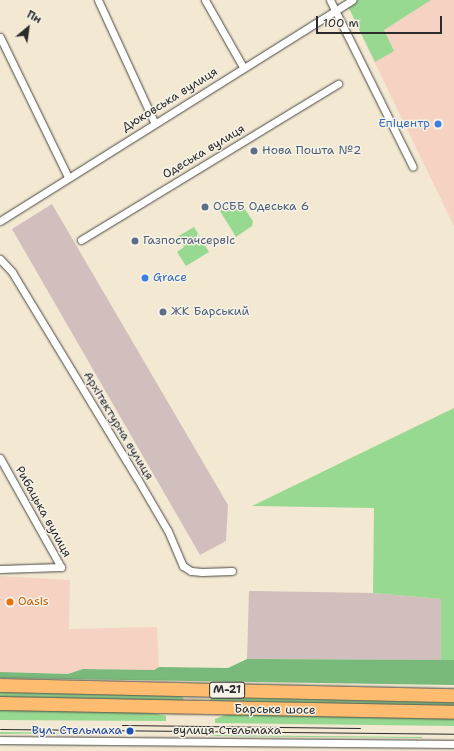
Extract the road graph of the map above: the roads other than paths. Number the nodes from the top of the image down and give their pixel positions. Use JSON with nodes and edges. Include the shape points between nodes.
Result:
{"nodes":[{"id":1,"x":98,"y":0,"type":"edge"},
{"id":2,"x":205,"y":0,"type":"edge"},
{"id":3,"x":330,"y":0,"type":"edge"},
{"id":4,"x":352,"y":0,"type":"edge"},
{"id":5,"x":334,"y":11,"type":"junction"},
{"id":6,"x":0,"y":37,"type":"edge"},
{"id":7,"x":243,"y":67,"type":"junction"},
{"id":8,"x":338,"y":84,"type":"dead end"},
{"id":9,"x":154,"y":122,"type":"junction"},
{"id":10,"x":413,"y":167,"type":"dead end"},
{"id":11,"x":68,"y":177,"type":"junction"},
{"id":12,"x":0,"y":221,"type":"edge"},
{"id":13,"x":81,"y":240,"type":"dead end"},
{"id":14,"x":0,"y":259,"type":"edge"},
{"id":15,"x":0,"y":458,"type":"edge"},
{"id":16,"x":0,"y":569,"type":"edge"},
{"id":17,"x":232,"y":571,"type":"dead end"},
{"id":18,"x":0,"y":685,"type":"edge"},
{"id":19,"x":198,"y":690,"type":"junction"},
{"id":20,"x":454,"y":695,"type":"edge"},
{"id":21,"x":0,"y":703,"type":"edge"},
{"id":22,"x":198,"y":708,"type":"junction"},
{"id":23,"x":454,"y":712,"type":"edge"},
{"id":24,"x":0,"y":740,"type":"edge"},
{"id":25,"x":454,"y":744,"type":"edge"}],
"edges":[{"from":1,"to":9,"type":"street"},
{"from":2,"to":7,"type":"street"},
{"from":3,"to":5,"type":"street"},
{"from":4,"to":5,"type":"street","name":"Дюковська вулиця"},
{"from":5,"to":7,"type":"street","name":"Дюковська вулиця"},
{"from":5,"to":10,"type":"street"},
{"from":6,"to":11,"type":"street"},
{"from":7,"to":9,"type":"street","name":"Дюковська вулиця"},
{"from":8,"to":13,"type":"street","name":"Одеська вулиця"},
{"from":9,"to":11,"type":"street","name":"Дюковська вулиця"},
{"from":11,"to":12,"type":"street","name":"Дюковська вулиця"},
{"from":14,"to":17,"type":"street","name":"Архітектурна вулиця","via":[[12,272],[137,478],[168,531],[183,566],[191,571]]},
{"from":15,"to":16,"type":"street","name":"Рибацька вулиця","via":[[61,567]]},
{"from":18,"to":19,"type":"highway","number":"М-21"},
{"from":19,"to":20,"type":"highway","number":"М-21"},
{"from":19,"to":22,"type":"highway"},
{"from":21,"to":22,"type":"highway","name":"Барське шосе","number":"М-21"},
{"from":22,"to":23,"type":"highway","name":"Барське шосе","number":"М-21"},
{"from":24,"to":25,"type":"street","name":"вулиця Стельмаха"}]}
